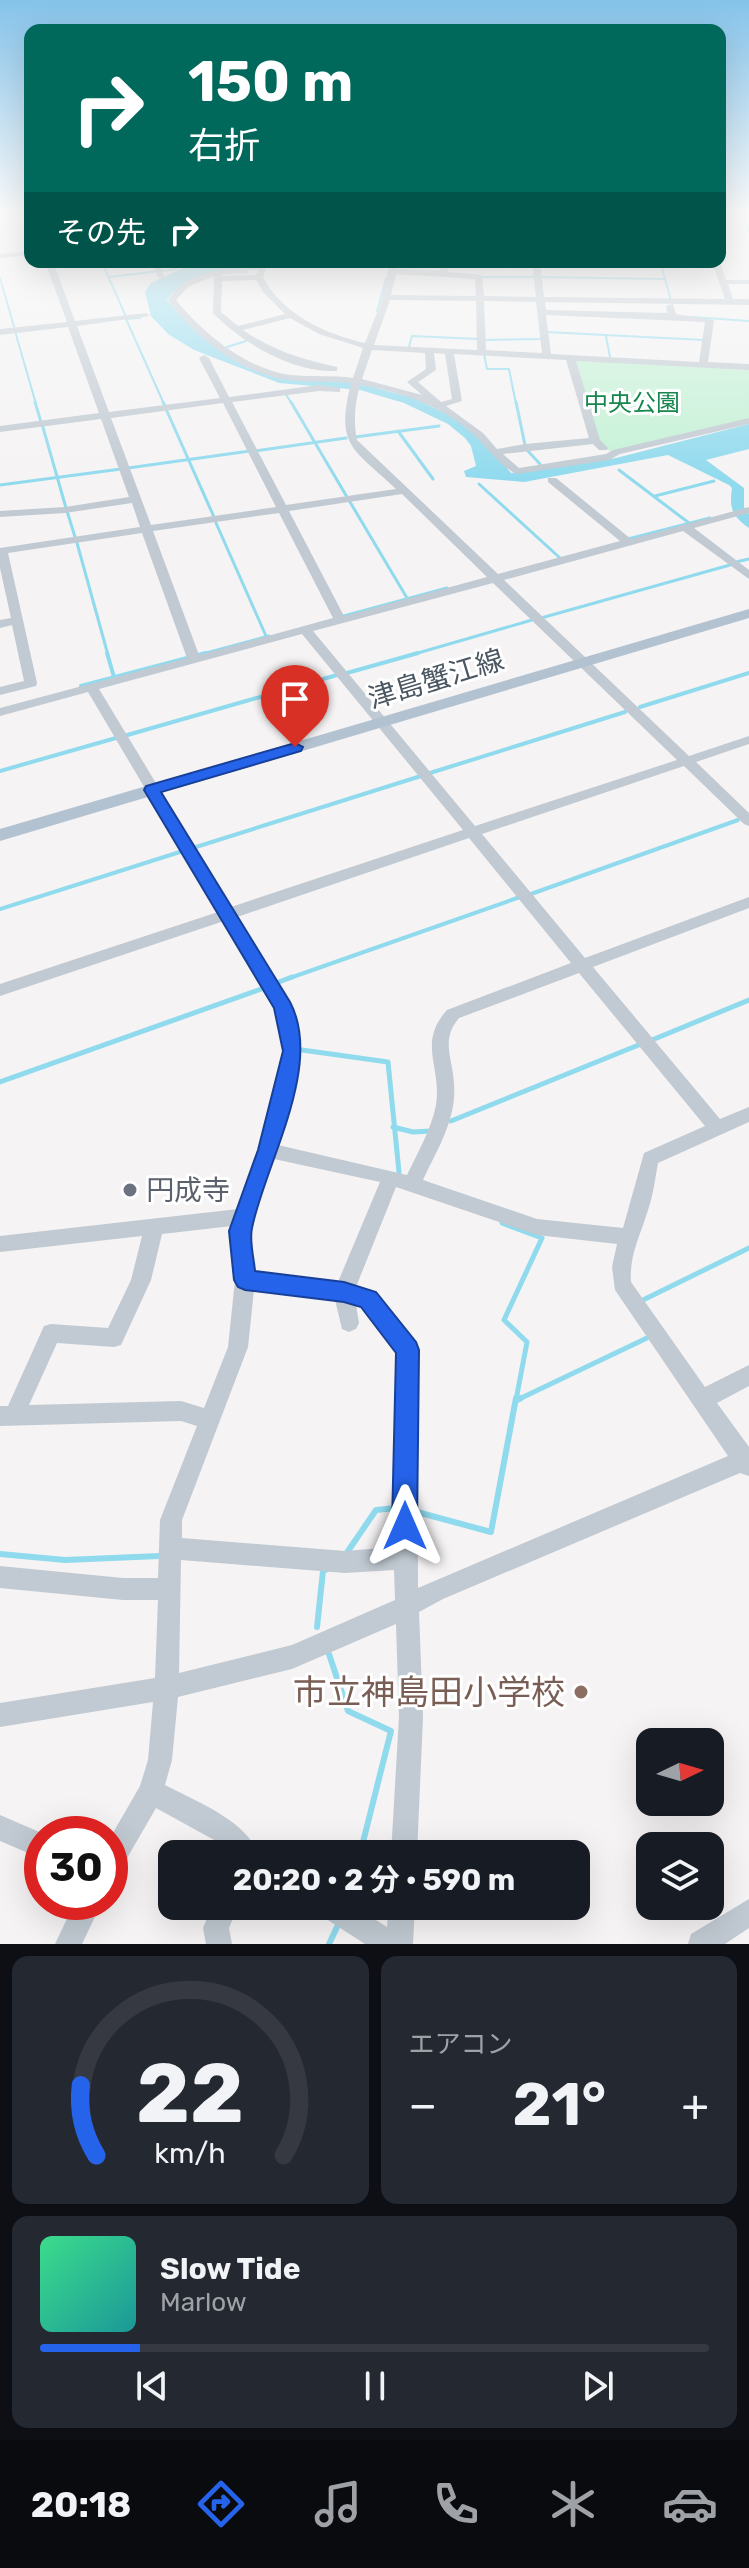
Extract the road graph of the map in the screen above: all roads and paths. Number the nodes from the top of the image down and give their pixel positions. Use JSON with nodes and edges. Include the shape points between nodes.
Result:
{"nodes":[{"id":1,"x":63,"y":301,"type":"edge"},
{"id":2,"x":173,"y":301,"type":"edge"},
{"id":3,"x":217,"y":301,"type":"edge"},
{"id":4,"x":276,"y":301,"type":"edge"},
{"id":5,"x":385,"y":301,"type":"edge"},
{"id":6,"x":480,"y":301,"type":"edge"},
{"id":7,"x":540,"y":301,"type":"edge"},
{"id":8,"x":650,"y":301,"type":"edge"},
{"id":9,"x":668,"y":301,"type":"junction"},
{"id":10,"x":730,"y":302,"type":"joint"},
{"id":11,"x":749,"y":302,"type":"edge"},
{"id":12,"x":542,"y":312,"type":"junction"},
{"id":13,"x":294,"y":314,"type":"junction"},
{"id":14,"x":146,"y":316,"type":"dead end"},
{"id":15,"x":672,"y":316,"type":"junction"},
{"id":16,"x":71,"y":324,"type":"junction"},
{"id":17,"x":235,"y":329,"type":"junction"},
{"id":18,"x":0,"y":332,"type":"edge"},
{"id":19,"x":370,"y":347,"type":"junction"},
{"id":20,"x":429,"y":350,"type":"junction"},
{"id":21,"x":449,"y":351,"type":"junction"},
{"id":22,"x":482,"y":353,"type":"junction"},
{"id":23,"x":547,"y":356,"type":"junction"},
{"id":24,"x":570,"y":357,"type":"junction"},
{"id":25,"x":204,"y":358,"type":"dead end"},
{"id":26,"x":703,"y":363,"type":"junction"},
{"id":27,"x":749,"y":367,"type":"edge"},
{"id":28,"x":358,"y":382,"type":"junction"},
{"id":29,"x":412,"y":382,"type":"junction"},
{"id":30,"x":453,"y":389,"type":"junction"},
{"id":31,"x":423,"y":392,"type":"junction"},
{"id":32,"x":226,"y":400,"type":"junction"},
{"id":33,"x":439,"y":405,"type":"junction"},
{"id":34,"x":104,"y":415,"type":"junction"},
{"id":35,"x":749,"y":421,"type":"edge"},
{"id":36,"x":0,"y":429,"type":"edge"},
{"id":37,"x":595,"y":441,"type":"junction"},
{"id":38,"x":495,"y":453,"type":"junction"},
{"id":39,"x":612,"y":455,"type":"junction"},
{"id":40,"x":552,"y":480,"type":"dead end"},
{"id":41,"x":402,"y":491,"type":"junction"},
{"id":42,"x":134,"y":499,"type":"junction"},
{"id":43,"x":283,"y":510,"type":"junction"},
{"id":44,"x":748,"y":510,"type":"edge"},
{"id":45,"x":0,"y":514,"type":"edge"},
{"id":46,"x":685,"y":527,"type":"junction"},
{"id":47,"x":146,"y":529,"type":"junction"},
{"id":48,"x":628,"y":542,"type":"junction"},
{"id":49,"x":1,"y":551,"type":"edge"},
{"id":50,"x":749,"y":576,"type":"edge"},
{"id":51,"x":494,"y":578,"type":"junction"},
{"id":52,"x":749,"y":613,"type":"edge"},
{"id":53,"x":339,"y":618,"type":"junction"},
{"id":54,"x":17,"y":621,"type":"junction"},
{"id":55,"x":0,"y":624,"type":"edge"},
{"id":56,"x":305,"y":630,"type":"junction"},
{"id":57,"x":193,"y":657,"type":"junction"},
{"id":58,"x":582,"y":662,"type":"junction"},
{"id":59,"x":31,"y":683,"type":"junction"},
{"id":60,"x":91,"y":687,"type":"junction"},
{"id":61,"x":0,"y":691,"type":"edge"},
{"id":62,"x":36,"y":700,"type":"junction"},
{"id":63,"x":0,"y":712,"type":"edge"},
{"id":64,"x":382,"y":722,"type":"junction"},
{"id":65,"x":749,"y":740,"type":"edge"},
{"id":66,"x":686,"y":761,"type":"junction"},
{"id":67,"x":152,"y":790,"type":"junction"},
{"id":68,"x":749,"y":821,"type":"edge"},
{"id":69,"x":472,"y":832,"type":"junction"},
{"id":70,"x":0,"y":835,"type":"edge"},
{"id":71,"x":749,"y":902,"type":"edge"},
{"id":72,"x":228,"y":914,"type":"junction"},
{"id":73,"x":582,"y":964,"type":"junction"},
{"id":74,"x":0,"y":990,"type":"edge"},
{"id":75,"x":749,"y":1114,"type":"edge"},
{"id":76,"x":717,"y":1128,"type":"junction"},
{"id":77,"x":268,"y":1150,"type":"junction"},
{"id":78,"x":391,"y":1177,"type":"junction"},
{"id":79,"x":412,"y":1184,"type":"junction"},
{"id":80,"x":246,"y":1216,"type":"junction"},
{"id":81,"x":154,"y":1227,"type":"junction"},
{"id":82,"x":626,"y":1237,"type":"junction"},
{"id":83,"x":0,"y":1244,"type":"edge"},
{"id":84,"x":245,"y":1280,"type":"junction"},
{"id":85,"x":344,"y":1292,"type":"junction"},
{"id":86,"x":349,"y":1323,"type":"dead end"},
{"id":87,"x":749,"y":1375,"type":"edge"},
{"id":88,"x":701,"y":1400,"type":"junction"},
{"id":89,"x":7,"y":1416,"type":"edge"},
{"id":90,"x":208,"y":1419,"type":"junction"},
{"id":91,"x":747,"y":1462,"type":"edge"},
{"id":92,"x":169,"y":1548,"type":"junction"},
{"id":93,"x":405,"y":1558,"type":"junction"},
{"id":94,"x":0,"y":1577,"type":"edge"},
{"id":95,"x":167,"y":1589,"type":"junction"},
{"id":96,"x":407,"y":1604,"type":"junction"},
{"id":97,"x":167,"y":1688,"type":"junction"},
{"id":98,"x":0,"y":1715,"type":"edge"},
{"id":99,"x":151,"y":1791,"type":"junction"},
{"id":100,"x":0,"y":1828,"type":"edge"},
{"id":101,"x":128,"y":1831,"type":"edge"},
{"id":102,"x":24,"y":1838,"type":"edge"},
{"id":103,"x":233,"y":1840,"type":"edge"},
{"id":104,"x":405,"y":1840,"type":"edge"},
{"id":105,"x":749,"y":1912,"type":"edge"},
{"id":106,"x":80,"y":1920,"type":"edge"},
{"id":107,"x":219,"y":1920,"type":"edge"},
{"id":108,"x":351,"y":1920,"type":"edge"},
{"id":109,"x":401,"y":1920,"type":"edge"},
{"id":110,"x":68,"y":1944,"type":"edge"},
{"id":111,"x":219,"y":1944,"type":"edge"},
{"id":112,"x":390,"y":1944,"type":"edge"},
{"id":113,"x":400,"y":1944,"type":"edge"},
{"id":114,"x":701,"y":1944,"type":"edge"}],
"edges":[{"from":1,"to":16,"type":"street"},
{"from":2,"to":28,"type":"street","via":[[194,326],[245,362],[284,377]]},
{"from":3,"to":17,"type":"street","via":[[217,313]]},
{"from":4,"to":13,"type":"street"},
{"from":5,"to":19,"type":"street"},
{"from":6,"to":22,"type":"street"},
{"from":7,"to":12,"type":"street"},
{"from":8,"to":9,"type":"street"},
{"from":9,"to":10,"type":"street"},
{"from":9,"to":15,"type":"street"},
{"from":10,"to":11,"type":"street"},
{"from":12,"to":15,"type":"street"},
{"from":12,"to":23,"type":"street"},
{"from":13,"to":17,"type":"street"},
{"from":13,"to":19,"type":"street","via":[[345,343]]},
{"from":14,"to":16,"type":"street"},
{"from":15,"to":26,"type":"street","via":[[710,320]]},
{"from":16,"to":18,"type":"street"},
{"from":16,"to":34,"type":"street"},
{"from":17,"to":28,"type":"street","via":[[249,341]]},
{"from":19,"to":20,"type":"street"},
{"from":19,"to":28,"type":"street"},
{"from":20,"to":21,"type":"street"},
{"from":20,"to":29,"type":"street","via":[[431,370]]},
{"from":21,"to":22,"type":"street"},
{"from":21,"to":30,"type":"street"},
{"from":22,"to":23,"type":"street"},
{"from":23,"to":24,"type":"street"},
{"from":24,"to":26,"type":"street"},
{"from":24,"to":37,"type":"street"},
{"from":25,"to":32,"type":"street"},
{"from":26,"to":27,"type":"street"},
{"from":28,"to":29,"type":"street"},
{"from":28,"to":32,"type":"street"},
{"from":28,"to":33,"type":"street"},
{"from":28,"to":41,"type":"street","via":[[347,423],[352,441]]},
{"from":29,"to":31,"type":"street"},
{"from":30,"to":31,"type":"street"},
{"from":30,"to":33,"type":"street","via":[[457,401]]},
{"from":31,"to":33,"type":"street"},
{"from":32,"to":34,"type":"street"},
{"from":32,"to":43,"type":"street"},
{"from":33,"to":38,"type":"street","via":[[477,429]]},
{"from":34,"to":36,"type":"street"},
{"from":34,"to":42,"type":"street"},
{"from":35,"to":39,"type":"street"},
{"from":37,"to":38,"type":"street"},
{"from":37,"to":39,"type":"street"},
{"from":38,"to":39,"type":"street","via":[[517,471]]},
{"from":40,"to":48,"type":"street"},
{"from":41,"to":43,"type":"street"},
{"from":41,"to":51,"type":"street"},
{"from":42,"to":45,"type":"street"},
{"from":42,"to":47,"type":"street"},
{"from":43,"to":47,"type":"street"},
{"from":43,"to":53,"type":"street"},
{"from":44,"to":46,"type":"street"},
{"from":46,"to":48,"type":"street"},
{"from":46,"to":50,"type":"street"},
{"from":47,"to":49,"type":"street"},
{"from":47,"to":57,"type":"street"},
{"from":48,"to":51,"type":"street"},
{"from":49,"to":54,"type":"street"},
{"from":51,"to":53,"type":"street"},
{"from":51,"to":58,"type":"street"},
{"from":52,"to":58,"type":"main road","name":"津島蟹江線"},
{"from":53,"to":56,"type":"street"},
{"from":54,"to":55,"type":"street"},
{"from":54,"to":59,"type":"street"},
{"from":56,"to":57,"type":"street"},
{"from":56,"to":64,"type":"street"},
{"from":57,"to":60,"type":"street"},
{"from":58,"to":64,"type":"main road","name":"津島蟹江線"},
{"from":58,"to":66,"type":"street"},
{"from":59,"to":61,"type":"street"},
{"from":59,"to":62,"type":"street"},
{"from":60,"to":62,"type":"street"},
{"from":60,"to":67,"type":"street"},
{"from":62,"to":63,"type":"street"},
{"from":64,"to":67,"type":"main road","name":"津島蟹江線"},
{"from":64,"to":69,"type":"street"},
{"from":65,"to":66,"type":"street"},
{"from":66,"to":68,"type":"street"},
{"from":66,"to":69,"type":"street"},
{"from":67,"to":70,"type":"main road","name":"津島蟹江線"},
{"from":67,"to":72,"type":"street"},
{"from":69,"to":72,"type":"street"},
{"from":69,"to":73,"type":"street"},
{"from":71,"to":73,"type":"street"},
{"from":72,"to":74,"type":"street"},
{"from":72,"to":77,"type":"street","via":[[288,1021],[293,1051]]},
{"from":73,"to":76,"type":"street"},
{"from":73,"to":79,"type":"street","via":[[453,1014],[443,1023],[437,1044],[446,1088],[442,1122]]},
{"from":75,"to":76,"type":"street"},
{"from":76,"to":82,"type":"street","via":[[650,1158],[636,1220]]},
{"from":77,"to":78,"type":"street"},
{"from":77,"to":80,"type":"street"},
{"from":78,"to":79,"type":"street"},
{"from":78,"to":85,"type":"street"},
{"from":79,"to":82,"type":"street","via":[[537,1227]]},
{"from":80,"to":81,"type":"street"},
{"from":80,"to":84,"type":"street","via":[[240,1231]]},
{"from":81,"to":83,"type":"street"},
{"from":81,"to":89,"type":"street","via":[[141,1280],[114,1338],[51,1333]]},
{"from":82,"to":88,"type":"street","via":[[622,1284]]},
{"from":84,"to":85,"type":"street"},
{"from":84,"to":90,"type":"street","via":[[238,1347]]},
{"from":85,"to":86,"type":"street"},
{"from":85,"to":93,"type":"street","via":[[368,1300],[407,1350]]},
{"from":87,"to":88,"type":"street"},
{"from":88,"to":91,"type":"street"},
{"from":89,"to":90,"type":"street","via":[[181,1411]]},
{"from":90,"to":92,"type":"street","via":[[171,1520]]},
{"from":91,"to":96,"type":"street"},
{"from":92,"to":93,"type":"street","via":[[345,1562]]},
{"from":92,"to":95,"type":"street"},
{"from":93,"to":96,"type":"street"},
{"from":94,"to":95,"type":"street"},
{"from":95,"to":97,"type":"street"},
{"from":96,"to":97,"type":"street","via":[[292,1657]]},
{"from":96,"to":104,"type":"street","via":[[411,1717]]},
{"from":97,"to":98,"type":"street"},
{"from":97,"to":99,"type":"street","via":[[160,1760]]},
{"from":99,"to":101,"type":"street"},
{"from":99,"to":103,"type":"street"},
{"from":100,"to":102,"type":"street"},
{"from":105,"to":114,"type":"street"},
{"from":106,"to":110,"type":"street"},
{"from":107,"to":111,"type":"street"},
{"from":108,"to":112,"type":"street"},
{"from":109,"to":113,"type":"street"}]}
